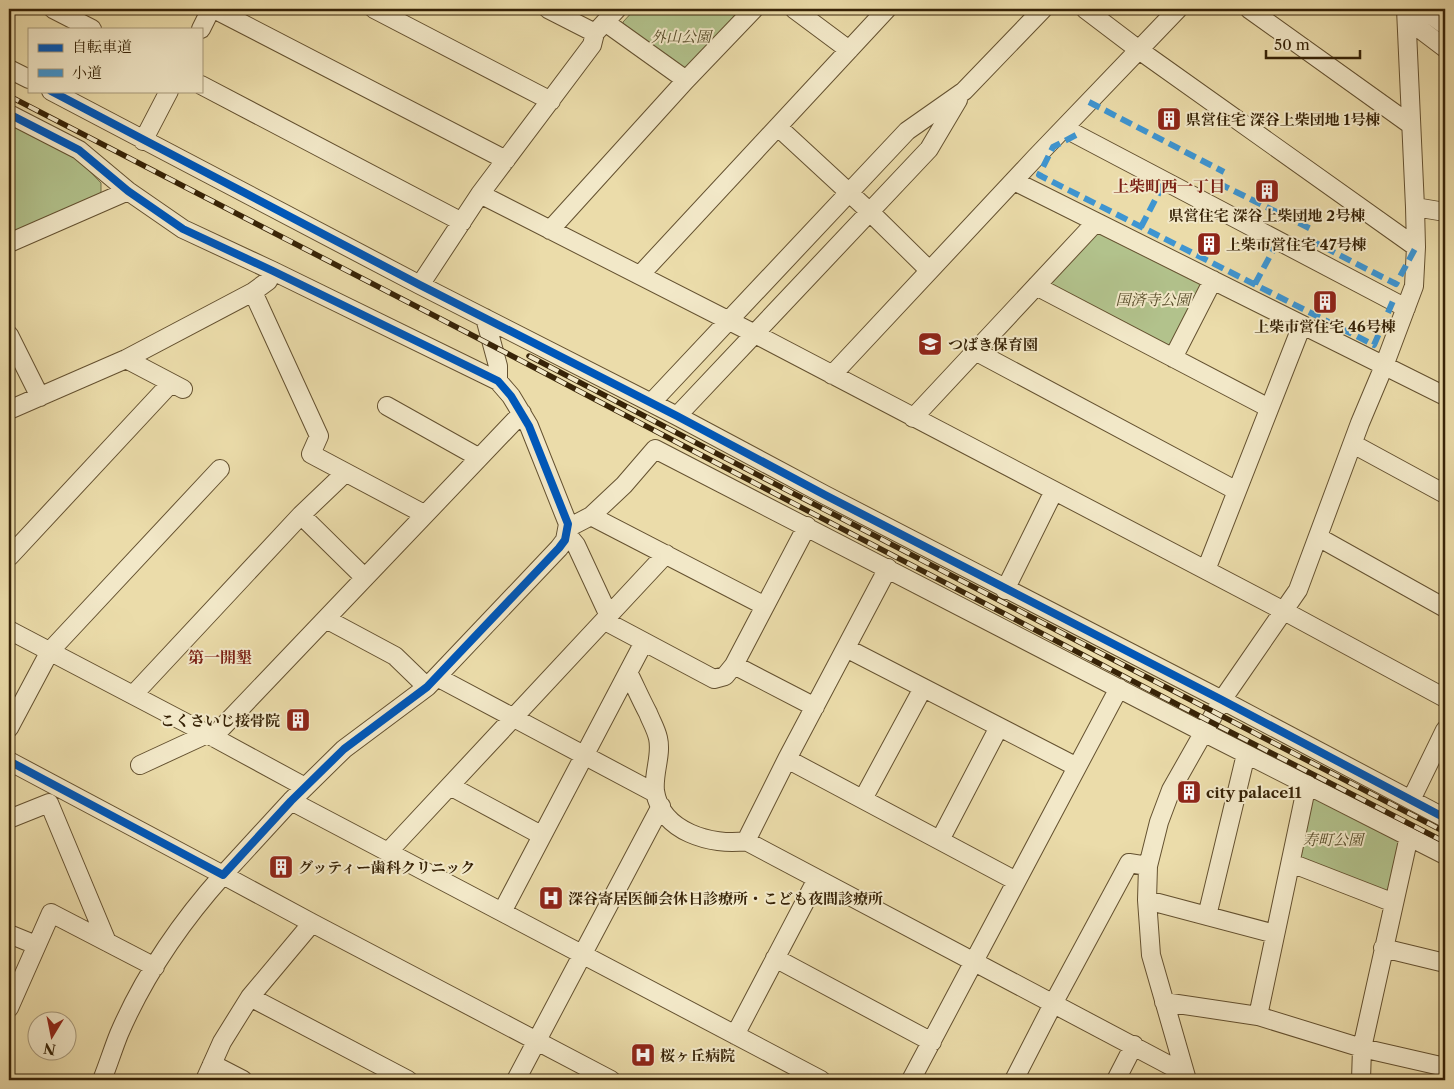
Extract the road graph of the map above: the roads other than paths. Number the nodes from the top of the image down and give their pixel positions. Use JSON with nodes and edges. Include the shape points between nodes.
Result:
{"nodes":[{"id":1,"x":53,"y":9,"type":"edge"},
{"id":2,"x":213,"y":9,"type":"edge"},
{"id":3,"x":374,"y":9,"type":"edge"},
{"id":4,"x":548,"y":9,"type":"edge"},
{"id":5,"x":618,"y":9,"type":"edge"},
{"id":6,"x":754,"y":9,"type":"edge"},
{"id":7,"x":794,"y":9,"type":"edge"},
{"id":8,"x":887,"y":9,"type":"edge"},
{"id":9,"x":1043,"y":9,"type":"edge"},
{"id":10,"x":1085,"y":9,"type":"edge"},
{"id":11,"x":1178,"y":9,"type":"edge"},
{"id":12,"x":1249,"y":9,"type":"edge"},
{"id":13,"x":1423,"y":9,"type":"edge"},
{"id":14,"x":1407,"y":14,"type":"edge"},
{"id":15,"x":1445,"y":25,"type":"edge"},
{"id":16,"x":90,"y":28,"type":"edge"},
{"id":17,"x":202,"y":28,"type":"edge"},
{"id":18,"x":600,"y":28,"type":"junction"},
{"id":19,"x":1445,"y":48,"type":"edge"},
{"id":20,"x":849,"y":50,"type":"junction"},
{"id":21,"x":1139,"y":50,"type":"junction"},
{"id":22,"x":9,"y":69,"type":"edge"},
{"id":23,"x":28,"y":78,"type":"edge"},
{"id":24,"x":686,"y":80,"type":"junction"},
{"id":25,"x":202,"y":86,"type":"edge"},
{"id":26,"x":964,"y":91,"type":"junction"},
{"id":27,"x":53,"y":92,"type":"edge"},
{"id":28,"x":168,"y":92,"type":"edge"},
{"id":29,"x":551,"y":101,"type":"junction"},
{"id":30,"x":9,"y":114,"type":"edge"},
{"id":31,"x":1411,"y":125,"type":"junction"},
{"id":32,"x":778,"y":127,"type":"junction"},
{"id":33,"x":1064,"y":128,"type":"junction"},
{"id":34,"x":143,"y":141,"type":"junction"},
{"id":35,"x":506,"y":160,"type":"junction"},
{"id":36,"x":1014,"y":181,"type":"junction"},
{"id":37,"x":128,"y":192,"type":"junction"},
{"id":38,"x":848,"y":193,"type":"junction"},
{"id":39,"x":480,"y":194,"type":"junction"},
{"id":40,"x":1415,"y":207,"type":"junction"},
{"id":41,"x":870,"y":212,"type":"junction"},
{"id":42,"x":1445,"y":212,"type":"edge"},
{"id":43,"x":462,"y":222,"type":"junction"},
{"id":44,"x":1096,"y":222,"type":"junction"},
{"id":45,"x":550,"y":230,"type":"junction"},
{"id":46,"x":9,"y":243,"type":"edge"},
{"id":47,"x":1416,"y":247,"type":"junction"},
{"id":48,"x":929,"y":270,"type":"junction"},
{"id":49,"x":273,"y":271,"type":"junction"},
{"id":50,"x":640,"y":275,"type":"junction"},
{"id":51,"x":1213,"y":280,"type":"junction"},
{"id":52,"x":420,"y":285,"type":"junction"},
{"id":53,"x":1036,"y":286,"type":"junction"},
{"id":54,"x":253,"y":292,"type":"junction"},
{"id":55,"x":1406,"y":308,"type":"junction"},
{"id":56,"x":484,"y":318,"type":"junction"},
{"id":57,"x":728,"y":321,"type":"junction"},
{"id":58,"x":1302,"y":325,"type":"junction"},
{"id":59,"x":755,"y":334,"type":"junction"},
{"id":60,"x":9,"y":335,"type":"edge"},
{"id":61,"x":975,"y":351,"type":"junction"},
{"id":62,"x":1173,"y":358,"type":"junction"},
{"id":63,"x":126,"y":359,"type":"junction"},
{"id":64,"x":1384,"y":366,"type":"junction"},
{"id":65,"x":832,"y":375,"type":"junction"},
{"id":66,"x":498,"y":381,"type":"junction"},
{"id":67,"x":1445,"y":396,"type":"edge"},
{"id":68,"x":40,"y":397,"type":"junction"},
{"id":69,"x":651,"y":403,"type":"junction"},
{"id":70,"x":387,"y":406,"type":"dead end"},
{"id":71,"x":1269,"y":408,"type":"junction"},
{"id":72,"x":9,"y":410,"type":"edge"},
{"id":73,"x":522,"y":412,"type":"junction"},
{"id":74,"x":677,"y":416,"type":"junction"},
{"id":75,"x":913,"y":418,"type":"junction"},
{"id":76,"x":1353,"y":444,"type":"junction"},
{"id":77,"x":478,"y":457,"type":"junction"},
{"id":78,"x":220,"y":469,"type":"dead end"},
{"id":79,"x":344,"y":473,"type":"junction"},
{"id":80,"x":1054,"y":491,"type":"junction"},
{"id":81,"x":1237,"y":491,"type":"junction"},
{"id":82,"x":1445,"y":494,"type":"edge"},
{"id":83,"x":424,"y":514,"type":"junction"},
{"id":84,"x":301,"y":515,"type":"junction"},
{"id":85,"x":591,"y":516,"type":"junction"},
{"id":86,"x":808,"y":526,"type":"junction"},
{"id":87,"x":567,"y":531,"type":"junction"},
{"id":88,"x":1318,"y":537,"type":"junction"},
{"id":89,"x":666,"y":554,"type":"junction"},
{"id":90,"x":9,"y":557,"type":"edge"},
{"id":91,"x":888,"y":568,"type":"junction"},
{"id":92,"x":1206,"y":570,"type":"junction"},
{"id":93,"x":364,"y":577,"type":"junction"},
{"id":94,"x":1006,"y":590,"type":"junction"},
{"id":95,"x":765,"y":606,"type":"junction"},
{"id":96,"x":1445,"y":608,"type":"edge"},
{"id":97,"x":1284,"y":611,"type":"junction"},
{"id":98,"x":326,"y":618,"type":"junction"},
{"id":99,"x":607,"y":619,"type":"junction"},
{"id":100,"x":9,"y":630,"type":"edge"},
{"id":101,"x":644,"y":642,"type":"junction"},
{"id":102,"x":846,"y":648,"type":"junction"},
{"id":103,"x":50,"y":651,"type":"junction"},
{"id":104,"x":734,"y":665,"type":"junction"},
{"id":105,"x":628,"y":672,"type":"junction"},
{"id":106,"x":432,"y":682,"type":"junction"},
{"id":107,"x":923,"y":688,"type":"junction"},
{"id":108,"x":1118,"y":688,"type":"junction"},
{"id":109,"x":133,"y":695,"type":"junction"},
{"id":110,"x":1445,"y":698,"type":"edge"},
{"id":111,"x":1222,"y":700,"type":"junction"},
{"id":112,"x":815,"y":707,"type":"junction"},
{"id":113,"x":513,"y":718,"type":"junction"},
{"id":114,"x":1000,"y":727,"type":"junction"},
{"id":115,"x":9,"y":728,"type":"edge"},
{"id":116,"x":1445,"y":730,"type":"edge"},
{"id":117,"x":1203,"y":732,"type":"junction"},
{"id":118,"x":210,"y":735,"type":"junction"},
{"id":119,"x":1246,"y":754,"type":"junction"},
{"id":120,"x":584,"y":755,"type":"junction"},
{"id":121,"x":787,"y":759,"type":"junction"},
{"id":122,"x":9,"y":761,"type":"edge"},
{"id":123,"x":140,"y":765,"type":"dead end"},
{"id":124,"x":1077,"y":767,"type":"junction"},
{"id":125,"x":1307,"y":784,"type":"junction"},
{"id":126,"x":450,"y":786,"type":"junction"},
{"id":127,"x":305,"y":787,"type":"junction"},
{"id":128,"x":658,"y":800,"type":"junction"},
{"id":129,"x":863,"y":800,"type":"junction"},
{"id":130,"x":1411,"y":800,"type":"junction"},
{"id":131,"x":291,"y":801,"type":"junction"},
{"id":132,"x":1445,"y":818,"type":"edge"},
{"id":133,"x":9,"y":819,"type":"edge"},
{"id":134,"x":542,"y":835,"type":"junction"},
{"id":135,"x":1409,"y":836,"type":"junction"},
{"id":136,"x":940,"y":840,"type":"junction"},
{"id":137,"x":746,"y":842,"type":"junction"},
{"id":138,"x":388,"y":852,"type":"junction"},
{"id":139,"x":1445,"y":855,"type":"edge"},
{"id":140,"x":1291,"y":863,"type":"junction"},
{"id":141,"x":1148,"y":866,"type":"junction"},
{"id":142,"x":223,"y":874,"type":"junction"},
{"id":143,"x":816,"y":879,"type":"junction"},
{"id":144,"x":1016,"y":881,"type":"junction"},
{"id":145,"x":1147,"y":900,"type":"junction"},
{"id":146,"x":1394,"y":903,"type":"junction"},
{"id":147,"x":502,"y":912,"type":"junction"},
{"id":148,"x":1207,"y":916,"type":"junction"},
{"id":149,"x":312,"y":923,"type":"junction"},
{"id":150,"x":9,"y":934,"type":"edge"},
{"id":151,"x":1275,"y":934,"type":"junction"},
{"id":152,"x":107,"y":942,"type":"junction"},
{"id":153,"x":36,"y":945,"type":"junction"},
{"id":154,"x":1383,"y":948,"type":"junction"},
{"id":155,"x":582,"y":955,"type":"junction"},
{"id":156,"x":775,"y":958,"type":"junction"},
{"id":157,"x":974,"y":962,"type":"junction"},
{"id":158,"x":1445,"y":963,"type":"edge"},
{"id":159,"x":155,"y":967,"type":"junction"},
{"id":160,"x":11,"y":996,"type":"edge"},
{"id":161,"x":250,"y":997,"type":"junction"},
{"id":162,"x":1164,"y":1002,"type":"junction"},
{"id":163,"x":1053,"y":1004,"type":"junction"},
{"id":164,"x":1258,"y":1016,"type":"junction"},
{"id":165,"x":735,"y":1035,"type":"junction"},
{"id":166,"x":537,"y":1041,"type":"junction"},
{"id":167,"x":932,"y":1042,"type":"junction"},
{"id":168,"x":1134,"y":1045,"type":"junction"},
{"id":169,"x":1362,"y":1048,"type":"junction"},
{"id":170,"x":212,"y":1064,"type":"junction"},
{"id":171,"x":1445,"y":1067,"type":"edge"},
{"id":172,"x":1185,"y":1076,"type":"edge"},
{"id":173,"x":102,"y":1080,"type":"edge"},
{"id":174,"x":205,"y":1080,"type":"edge"},
{"id":175,"x":243,"y":1080,"type":"edge"},
{"id":176,"x":408,"y":1080,"type":"edge"},
{"id":177,"x":516,"y":1080,"type":"edge"},
{"id":178,"x":611,"y":1080,"type":"edge"},
{"id":179,"x":821,"y":1080,"type":"edge"},
{"id":180,"x":911,"y":1080,"type":"edge"},
{"id":181,"x":1014,"y":1080,"type":"edge"},
{"id":182,"x":1116,"y":1080,"type":"edge"},
{"id":183,"x":1361,"y":1080,"type":"edge"}],
"edges":[{"from":1,"to":16,"type":"street"},
{"from":2,"to":17,"type":"street"},
{"from":2,"to":35,"type":"street"},
{"from":3,"to":29,"type":"street"},
{"from":4,"to":18,"type":"street"},
{"from":5,"to":18,"type":"street"},
{"from":6,"to":24,"type":"street"},
{"from":7,"to":20,"type":"street"},
{"from":8,"to":20,"type":"street"},
{"from":9,"to":26,"type":"street"},
{"from":10,"to":21,"type":"street"},
{"from":11,"to":21,"type":"street"},
{"from":12,"to":31,"type":"street"},
{"from":13,"to":15,"type":"street"},
{"from":14,"to":19,"type":"street"},
{"from":14,"to":31,"type":"street"},
{"from":18,"to":24,"type":"street"},
{"from":18,"to":29,"type":"street","via":[[592,45]]},
{"from":20,"to":32,"type":"street"},
{"from":21,"to":33,"type":"street"},
{"from":21,"to":47,"type":"street"},
{"from":22,"to":23,"type":"street"},
{"from":24,"to":45,"type":"street"},
{"from":25,"to":43,"type":"street"},
{"from":26,"to":38,"type":"street","via":[[907,131]]},
{"from":26,"to":41,"type":"street","via":[[929,149]]},
{"from":27,"to":34,"type":"street"},
{"from":28,"to":34,"type":"street"},
{"from":29,"to":35,"type":"street"},
{"from":30,"to":37,"type":"street","via":[[79,150]]},
{"from":31,"to":40,"type":"street"},
{"from":32,"to":38,"type":"street"},
{"from":32,"to":50,"type":"street"},
{"from":33,"to":36,"type":"street"},
{"from":33,"to":55,"type":"street"},
{"from":34,"to":52,"type":"street"},
{"from":35,"to":39,"type":"street"},
{"from":36,"to":44,"type":"street"},
{"from":36,"to":48,"type":"street"},
{"from":37,"to":46,"type":"street"},
{"from":37,"to":49,"type":"street","via":[[183,229]]},
{"from":38,"to":41,"type":"street"},
{"from":38,"to":57,"type":"street"},
{"from":39,"to":43,"type":"street"},
{"from":39,"to":45,"type":"street"},
{"from":40,"to":42,"type":"street"},
{"from":40,"to":47,"type":"street"},
{"from":41,"to":48,"type":"street"},
{"from":41,"to":59,"type":"street"},
{"from":43,"to":52,"type":"street"},
{"from":44,"to":51,"type":"street"},
{"from":44,"to":53,"type":"street"},
{"from":45,"to":50,"type":"street"},
{"from":47,"to":55,"type":"street","via":[[1414,286]]},
{"from":48,"to":65,"type":"street"},
{"from":49,"to":54,"type":"street","via":[[268,281]]},
{"from":49,"to":66,"type":"street"},
{"from":50,"to":57,"type":"street"},
{"from":51,"to":58,"type":"street"},
{"from":51,"to":62,"type":"street"},
{"from":52,"to":56,"type":"street"},
{"from":53,"to":61,"type":"street"},
{"from":53,"to":62,"type":"street"},
{"from":54,"to":63,"type":"street"},
{"from":54,"to":79,"type":"street","via":[[319,436],[311,454]]},
{"from":55,"to":64,"type":"street"},
{"from":56,"to":66,"type":"street","via":[[498,366]]},
{"from":56,"to":69,"type":"street"},
{"from":57,"to":59,"type":"street"},
{"from":57,"to":69,"type":"street"},
{"from":58,"to":64,"type":"street"},
{"from":58,"to":71,"type":"street"},
{"from":59,"to":65,"type":"street"},
{"from":59,"to":74,"type":"street"},
{"from":60,"to":68,"type":"street"},
{"from":61,"to":75,"type":"street"},
{"from":61,"to":81,"type":"street"},
{"from":62,"to":71,"type":"street"},
{"from":63,"to":68,"type":"street"},
{"from":63,"to":90,"type":"street","via":[[177,386]]},
{"from":64,"to":67,"type":"street"},
{"from":64,"to":76,"type":"street"},
{"from":65,"to":75,"type":"street"},
{"from":66,"to":73,"type":"street"},
{"from":68,"to":72,"type":"street"},
{"from":69,"to":74,"type":"street"},
{"from":70,"to":77,"type":"street"},
{"from":71,"to":81,"type":"street"},
{"from":73,"to":77,"type":"street"},
{"from":73,"to":87,"type":"street","via":[[568,524]]},
{"from":74,"to":94,"type":"street"},
{"from":75,"to":80,"type":"street"},
{"from":76,"to":82,"type":"street"},
{"from":76,"to":88,"type":"street"},
{"from":77,"to":83,"type":"street"},
{"from":78,"to":103,"type":"street"},
{"from":79,"to":83,"type":"street"},
{"from":79,"to":84,"type":"street"},
{"from":80,"to":92,"type":"street"},
{"from":80,"to":94,"type":"street"},
{"from":81,"to":92,"type":"street"},
{"from":83,"to":93,"type":"street"},
{"from":84,"to":93,"type":"street"},
{"from":84,"to":109,"type":"street"},
{"from":85,"to":86,"type":"street","via":[[655,449]]},
{"from":85,"to":87,"type":"street"},
{"from":85,"to":89,"type":"street"},
{"from":86,"to":91,"type":"street"},
{"from":86,"to":95,"type":"street"},
{"from":87,"to":99,"type":"street"},
{"from":87,"to":106,"type":"street","via":[[560,548]]},
{"from":88,"to":96,"type":"street"},
{"from":88,"to":97,"type":"street","via":[[1298,590]]},
{"from":89,"to":95,"type":"street"},
{"from":89,"to":99,"type":"street"},
{"from":91,"to":102,"type":"street"},
{"from":91,"to":108,"type":"street"},
{"from":92,"to":97,"type":"street"},
{"from":93,"to":98,"type":"street"},
{"from":94,"to":111,"type":"street"},
{"from":95,"to":104,"type":"street"},
{"from":97,"to":110,"type":"street"},
{"from":97,"to":111,"type":"street"},
{"from":98,"to":106,"type":"street","via":[[395,656]]},
{"from":98,"to":118,"type":"street"},
{"from":99,"to":101,"type":"street"},
{"from":99,"to":113,"type":"street"},
{"from":100,"to":103,"type":"street"},
{"from":101,"to":104,"type":"street","via":[[714,679],[725,676]]},
{"from":101,"to":105,"type":"street"},
{"from":102,"to":107,"type":"street"},
{"from":102,"to":112,"type":"street"},
{"from":103,"to":109,"type":"street"},
{"from":103,"to":115,"type":"street"},
{"from":104,"to":112,"type":"street"},
{"from":105,"to":120,"type":"street"},
{"from":105,"to":128,"type":"street","via":[[658,739],[654,777]]},
{"from":106,"to":113,"type":"street"},
{"from":106,"to":127,"type":"street","via":[[344,749]]},
{"from":107,"to":114,"type":"street"},
{"from":107,"to":129,"type":"street"},
{"from":108,"to":117,"type":"street"},
{"from":108,"to":124,"type":"street"},
{"from":109,"to":118,"type":"street"},
{"from":111,"to":117,"type":"street"},
{"from":111,"to":130,"type":"street"},
{"from":112,"to":121,"type":"street"},
{"from":113,"to":120,"type":"street"},
{"from":113,"to":126,"type":"street"},
{"from":114,"to":124,"type":"street"},
{"from":114,"to":136,"type":"street"},
{"from":116,"to":130,"type":"street"},
{"from":117,"to":119,"type":"street"},
{"from":117,"to":141,"type":"street","via":[[1171,790]]},
{"from":118,"to":123,"type":"street"},
{"from":118,"to":127,"type":"street"},
{"from":119,"to":125,"type":"street"},
{"from":119,"to":148,"type":"street"},
{"from":120,"to":128,"type":"street"},
{"from":120,"to":134,"type":"street"},
{"from":121,"to":129,"type":"street"},
{"from":121,"to":137,"type":"street"},
{"from":122,"to":142,"type":"street"},
{"from":124,"to":144,"type":"street"},
{"from":125,"to":135,"type":"street"},
{"from":125,"to":140,"type":"street"},
{"from":126,"to":134,"type":"street"},
{"from":126,"to":138,"type":"street"},
{"from":127,"to":131,"type":"street"},
{"from":128,"to":137,"type":"street","via":[[668,818],[693,835],[713,842]]},
{"from":128,"to":155,"type":"street"},
{"from":129,"to":136,"type":"street"},
{"from":130,"to":132,"type":"street"},
{"from":131,"to":138,"type":"street"},
{"from":131,"to":142,"type":"street"},
{"from":133,"to":152,"type":"street","via":[[49,803]]},
{"from":134,"to":147,"type":"street"},
{"from":135,"to":139,"type":"street"},
{"from":135,"to":146,"type":"street"},
{"from":136,"to":144,"type":"street"},
{"from":137,"to":143,"type":"street"},
{"from":138,"to":147,"type":"street"},
{"from":140,"to":146,"type":"street"},
{"from":140,"to":151,"type":"street"},
{"from":141,"to":145,"type":"street"},
{"from":141,"to":163,"type":"street","via":[[1129,863]]},
{"from":142,"to":149,"type":"street"},
{"from":142,"to":159,"type":"street","via":[[177,932]]},
{"from":143,"to":156,"type":"street"},
{"from":143,"to":157,"type":"street"},
{"from":144,"to":157,"type":"street"},
{"from":145,"to":148,"type":"street"},
{"from":145,"to":162,"type":"street","via":[[1151,955]]},
{"from":146,"to":154,"type":"street"},
{"from":147,"to":155,"type":"street"},
{"from":148,"to":151,"type":"street"},
{"from":149,"to":161,"type":"street"},
{"from":149,"to":166,"type":"street"},
{"from":150,"to":153,"type":"street"},
{"from":151,"to":164,"type":"street"},
{"from":152,"to":153,"type":"street","via":[[51,912]]},
{"from":152,"to":159,"type":"street"},
{"from":153,"to":160,"type":"street"},
{"from":154,"to":158,"type":"street"},
{"from":154,"to":169,"type":"street"},
{"from":155,"to":165,"type":"street"},
{"from":155,"to":166,"type":"street"},
{"from":156,"to":165,"type":"street"},
{"from":156,"to":167,"type":"street"},
{"from":157,"to":163,"type":"street"},
{"from":157,"to":167,"type":"street"},
{"from":159,"to":173,"type":"street","via":[[119,1034]]},
{"from":161,"to":170,"type":"street"},
{"from":161,"to":176,"type":"street"},
{"from":162,"to":164,"type":"street"},
{"from":162,"to":172,"type":"street"},
{"from":163,"to":168,"type":"street"},
{"from":163,"to":181,"type":"street"},
{"from":164,"to":169,"type":"street"},
{"from":165,"to":179,"type":"street"},
{"from":166,"to":177,"type":"street"},
{"from":166,"to":178,"type":"street"},
{"from":167,"to":180,"type":"street"},
{"from":168,"to":172,"type":"street"},
{"from":168,"to":182,"type":"street"},
{"from":169,"to":171,"type":"street"},
{"from":169,"to":183,"type":"street"},
{"from":170,"to":174,"type":"street"},
{"from":170,"to":175,"type":"street"}]}
